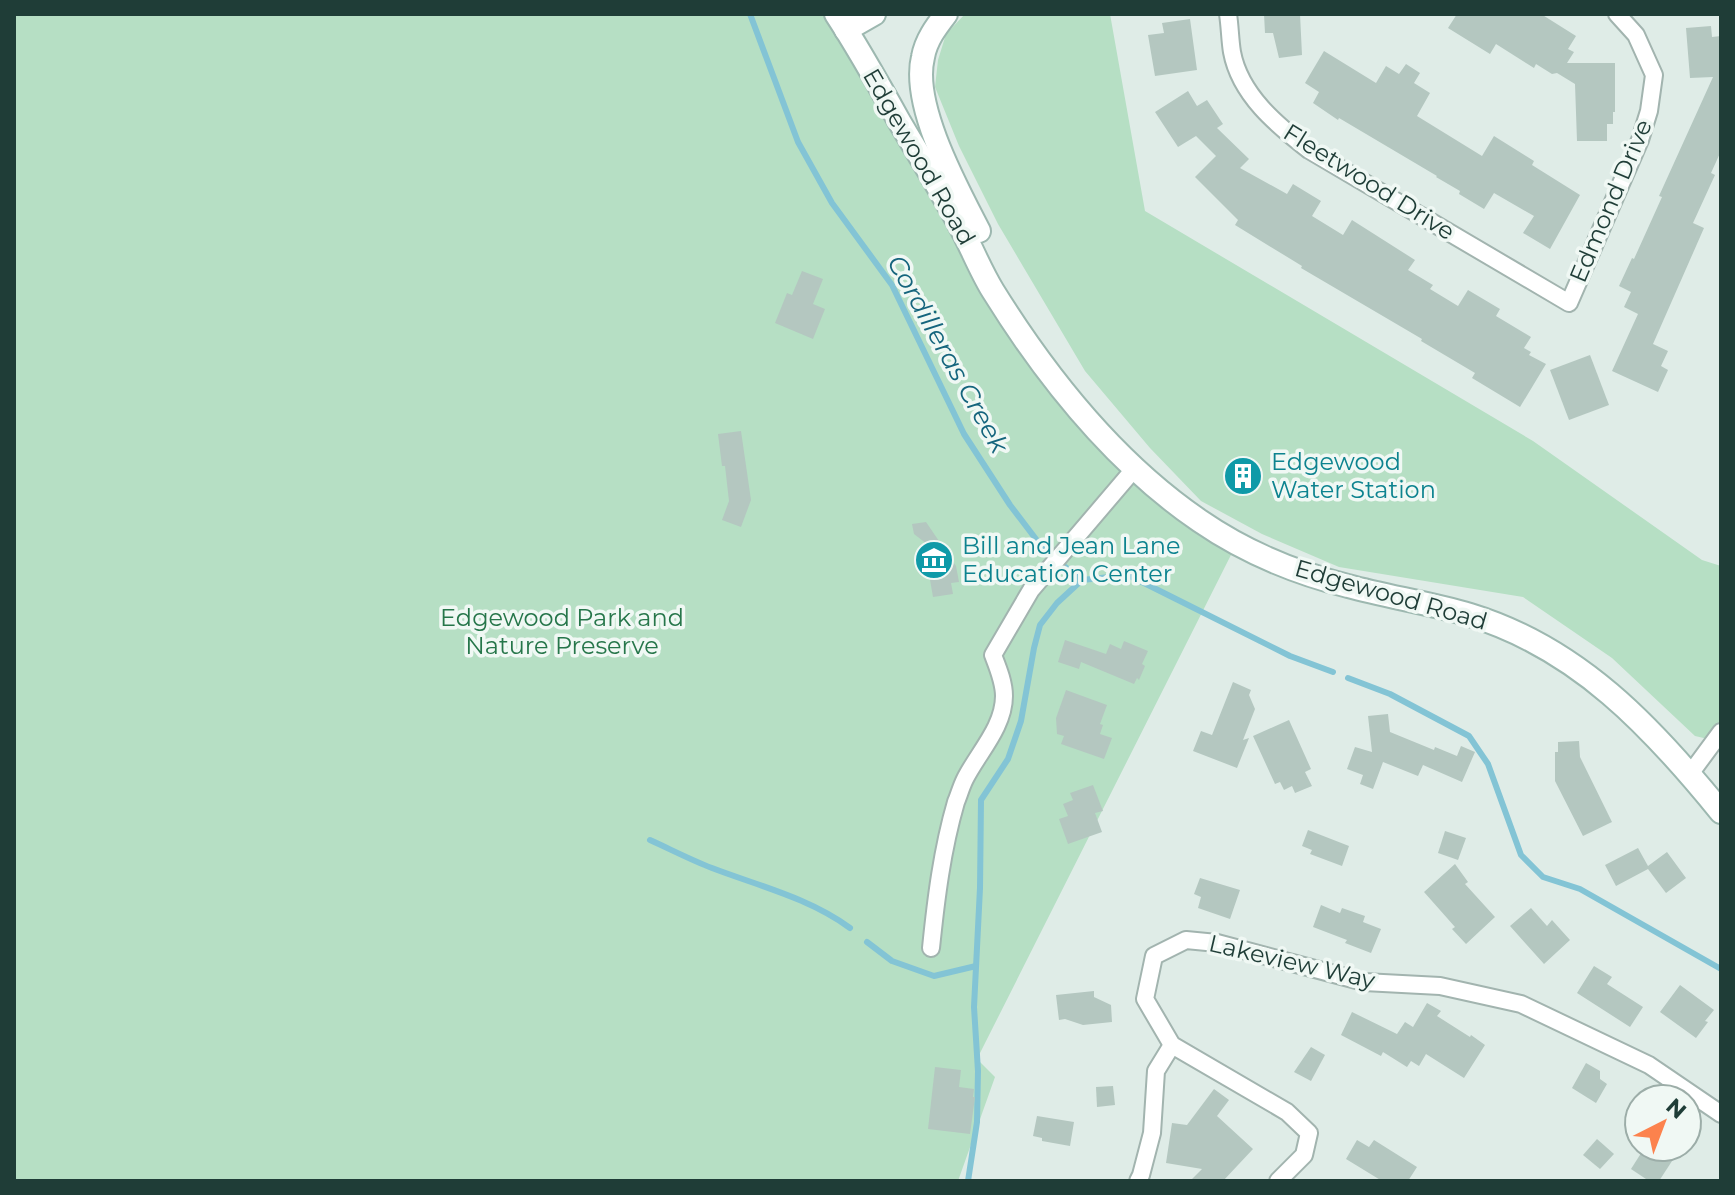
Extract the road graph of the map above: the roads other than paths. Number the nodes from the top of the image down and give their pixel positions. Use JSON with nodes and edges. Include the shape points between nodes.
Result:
{"nodes":[{"id":1,"x":874,"y":14,"type":"edge"},
{"id":2,"x":946,"y":14,"type":"edge"},
{"id":3,"x":1228,"y":14,"type":"edge"},
{"id":4,"x":1617,"y":14,"type":"edge"},
{"id":5,"x":841,"y":22,"type":"edge"},
{"id":6,"x":1569,"y":303,"type":"joint"},
{"id":7,"x":1058,"y":385,"type":"junction"},
{"id":8,"x":1135,"y":468,"type":"junction"},
{"id":9,"x":1721,"y":732,"type":"edge"},
{"id":10,"x":1690,"y":774,"type":"junction"},
{"id":11,"x":1721,"y":812,"type":"edge"},
{"id":12,"x":931,"y":948,"type":"dead end"},
{"id":13,"x":1172,"y":1045,"type":"junction"},
{"id":14,"x":1721,"y":1114,"type":"edge"},
{"id":15,"x":1138,"y":1181,"type":"edge"},
{"id":16,"x":1278,"y":1181,"type":"edge"}],
"edges":[{"from":1,"to":5,"type":"main road"},
{"from":2,"to":7,"type":"main road","via":[[922,59],[929,118],[966,205]]},
{"from":3,"to":6,"type":"street","name":"Fleetwood Drive","via":[[1232,54],[1242,81],[1281,128],[1309,150]]},
{"from":4,"to":6,"type":"street","name":"Edmond Drive","via":[[1636,35],[1654,75],[1649,111]]},
{"from":5,"to":7,"type":"main road","name":"Edgewood Road","via":[[960,224],[991,289]]},
{"from":7,"to":8,"type":"main road","name":"Edgewood Road"},
{"from":8,"to":10,"type":"main road","name":"Edgewood Road","via":[[1202,523],[1272,561],[1348,586],[1469,615],[1541,645],[1604,688]]},
{"from":8,"to":12,"type":"street","via":[[1031,590],[993,655],[1003,708],[964,781],[947,834]]},
{"from":9,"to":10,"type":"street"},
{"from":10,"to":11,"type":"main road","name":"Edgewood Road"},
{"from":13,"to":14,"type":"street","name":"Lakeview Way","via":[[1145,999],[1154,956],[1186,940],[1217,943],[1364,982],[1440,986],[1521,1004],[1649,1065]]},
{"from":13,"to":15,"type":"street","via":[[1156,1071],[1152,1133]]},
{"from":13,"to":16,"type":"street","name":"Lakeview Way","via":[[1287,1112],[1309,1133],[1304,1155]]}]}
